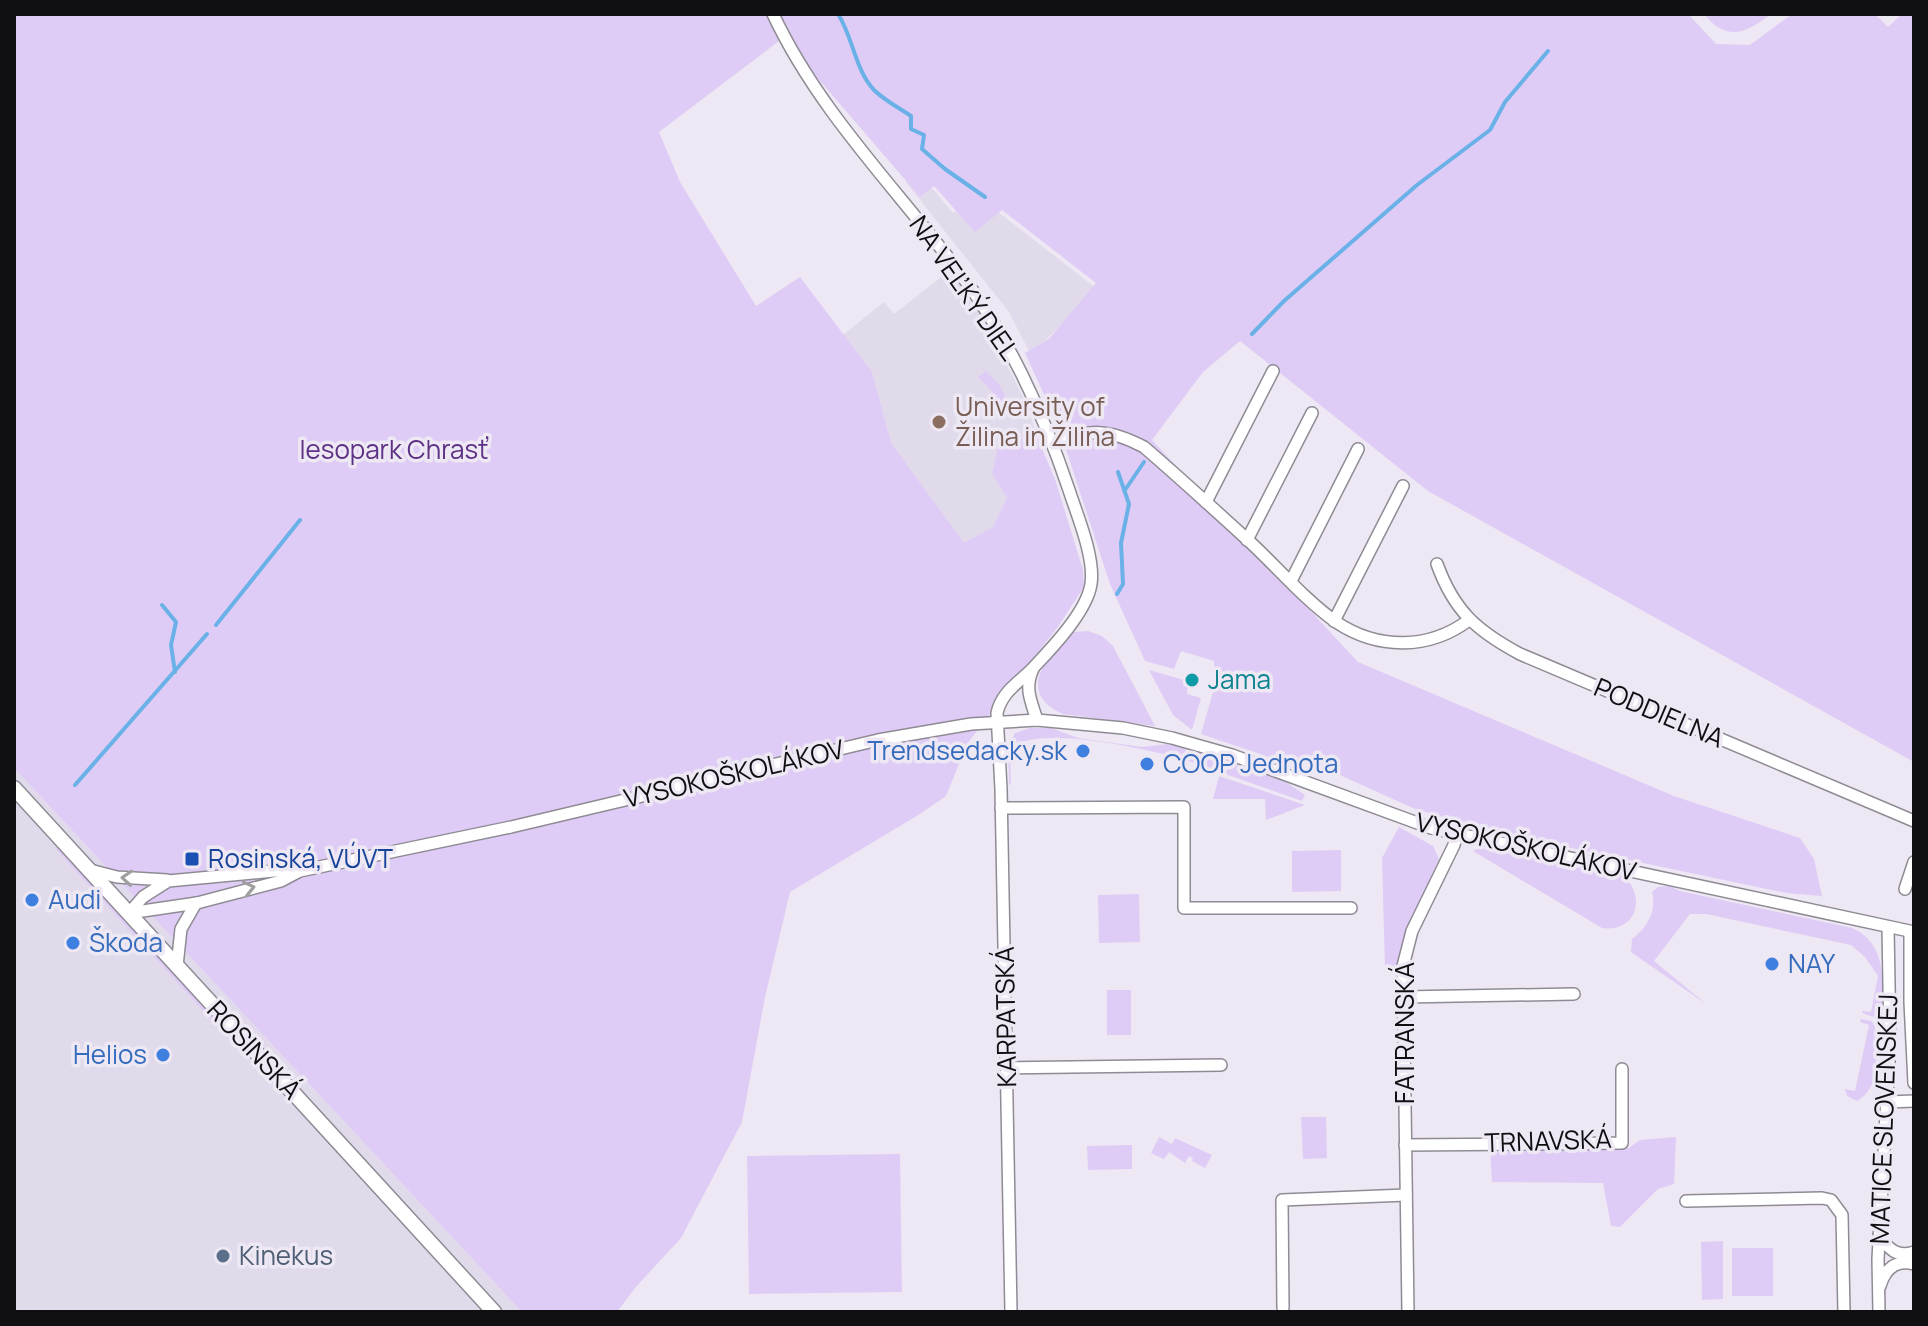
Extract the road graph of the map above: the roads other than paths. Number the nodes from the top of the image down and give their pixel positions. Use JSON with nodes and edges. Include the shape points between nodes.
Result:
{"nodes":[{"id":1,"x":773,"y":14,"type":"edge"},
{"id":2,"x":1273,"y":371,"type":"dead end"},
{"id":3,"x":1312,"y":413,"type":"dead end"},
{"id":4,"x":1053,"y":443,"type":"junction"},
{"id":5,"x":1358,"y":449,"type":"dead end"},
{"id":6,"x":1403,"y":486,"type":"dead end"},
{"id":7,"x":1206,"y":502,"type":"junction"},
{"id":8,"x":1247,"y":540,"type":"junction"},
{"id":9,"x":1437,"y":564,"type":"dead end"},
{"id":10,"x":1291,"y":581,"type":"junction"},
{"id":11,"x":1469,"y":620,"type":"junction"},
{"id":12,"x":1334,"y":621,"type":"junction"},
{"id":13,"x":1033,"y":668,"type":"junction"},
{"id":14,"x":1037,"y":720,"type":"junction"},
{"id":15,"x":998,"y":722,"type":"junction"},
{"id":16,"x":14,"y":788,"type":"edge"},
{"id":17,"x":1001,"y":808,"type":"junction"},
{"id":18,"x":1914,"y":821,"type":"edge"},
{"id":19,"x":1457,"y":835,"type":"junction"},
{"id":20,"x":1914,"y":862,"type":"edge"},
{"id":21,"x":88,"y":869,"type":"junction"},
{"id":22,"x":300,"y":871,"type":"junction"},
{"id":23,"x":168,"y":881,"type":"junction"},
{"id":24,"x":1905,"y":889,"type":"dead end"},
{"id":25,"x":197,"y":903,"type":"junction"},
{"id":26,"x":1351,"y":908,"type":"dead end"},
{"id":27,"x":129,"y":913,"type":"junction"},
{"id":28,"x":1888,"y":927,"type":"junction"},
{"id":29,"x":1912,"y":932,"type":"edge"},
{"id":30,"x":177,"y":966,"type":"junction"},
{"id":31,"x":1574,"y":994,"type":"dead end"},
{"id":32,"x":1403,"y":997,"type":"junction"},
{"id":33,"x":1913,"y":1057,"type":"edge"},
{"id":34,"x":1221,"y":1065,"type":"dead end"},
{"id":35,"x":1007,"y":1068,"type":"junction"},
{"id":36,"x":1622,"y":1069,"type":"dead end"},
{"id":37,"x":1914,"y":1083,"type":"edge"},
{"id":38,"x":1914,"y":1101,"type":"edge"},
{"id":39,"x":1888,"y":1102,"type":"junction"},
{"id":40,"x":1405,"y":1145,"type":"junction"},
{"id":41,"x":1406,"y":1195,"type":"junction"},
{"id":42,"x":1686,"y":1201,"type":"dead end"},
{"id":43,"x":1879,"y":1236,"type":"junction"},
{"id":44,"x":1914,"y":1252,"type":"edge"},
{"id":45,"x":1914,"y":1264,"type":"edge"},
{"id":46,"x":1878,"y":1290,"type":"junction"},
{"id":47,"x":1283,"y":1308,"type":"dead end"},
{"id":48,"x":494,"y":1312,"type":"edge"},
{"id":49,"x":1011,"y":1312,"type":"edge"},
{"id":50,"x":1408,"y":1312,"type":"edge"},
{"id":51,"x":1844,"y":1312,"type":"edge"},
{"id":52,"x":1879,"y":1312,"type":"edge"}],
"edges":[{"from":1,"to":4,"type":"street","name":"NA VEĽKÝ DIEL","via":[[824,101],[995,323]]},
{"from":2,"to":7,"type":"street"},
{"from":3,"to":8,"type":"street"},
{"from":4,"to":7,"type":"street","via":[[1094,431],[1119,434],[1144,447]]},
{"from":4,"to":13,"type":"street","name":"NA VEĽKÝ DIEL","via":[[1092,583],[1080,612]]},
{"from":5,"to":10,"type":"street"},
{"from":6,"to":12,"type":"street"},
{"from":7,"to":8,"type":"street"},
{"from":8,"to":10,"type":"street"},
{"from":9,"to":11,"type":"street","name":"PODDIELNA"},
{"from":10,"to":12,"type":"street"},
{"from":11,"to":12,"type":"street","via":[[1440,638],[1407,643],[1369,637]]},
{"from":11,"to":18,"type":"street","name":"PODDIELNA","via":[[1520,654]]},
{"from":13,"to":14,"type":"street","via":[[1028,695]]},
{"from":13,"to":15,"type":"street","name":"NA VEĽKÝ DIEL","via":[[1000,702]]},
{"from":14,"to":15,"type":"street","name":"VYSOKOŠKOLÁKOV"},
{"from":14,"to":19,"type":"street","name":"VYSOKOŠKOLÁKOV","via":[[1123,728],[1191,743]]},
{"from":15,"to":17,"type":"street","name":"KARPATSKÁ"},
{"from":15,"to":22,"type":"street","name":"VYSOKOŠKOLÁKOV","via":[[878,740]]},
{"from":16,"to":21,"type":"street","name":"ROSINSKÁ"},
{"from":17,"to":26,"type":"street","via":[[1184,807],[1184,908]]},
{"from":17,"to":35,"type":"street","name":"KARPATSKÁ"},
{"from":19,"to":28,"type":"street","name":"VYSOKOŠKOLÁKOV"},
{"from":19,"to":32,"type":"street","name":"FATRANSKÁ","via":[[1406,948]]},
{"from":20,"to":24,"type":"street"},
{"from":23,"to":21,"type":"street","name":"VYSOKOŠKOLÁKOV","one_way":true},
{"from":21,"to":27,"type":"street","name":"ROSINSKÁ"},
{"from":22,"to":23,"type":"street","name":"VYSOKOŠKOLÁKOV"},
{"from":25,"to":22,"type":"street","name":"VYSOKOŠKOLÁKOV","one_way":true},
{"from":23,"to":27,"type":"street"},
{"from":25,"to":27,"type":"street","name":"VYSOKOŠKOLÁKOV"},
{"from":25,"to":30,"type":"street","via":[[181,929]]},
{"from":27,"to":30,"type":"street","name":"ROSINSKÁ"},
{"from":28,"to":29,"type":"street","name":"VYSOKOŠKOLÁKOV"},
{"from":28,"to":39,"type":"street","name":"MATICE SLOVENSKEJ"},
{"from":29,"to":33,"type":"street","name":"MATICE SLOVENSKEJ"},
{"from":30,"to":48,"type":"street","name":"ROSINSKÁ"},
{"from":31,"to":32,"type":"street"},
{"from":32,"to":40,"type":"street","name":"FATRANSKÁ"},
{"from":33,"to":37,"type":"street","name":"MATICE SLOVENSKEJ"},
{"from":34,"to":35,"type":"street"},
{"from":35,"to":49,"type":"street","name":"KARPATSKÁ"},
{"from":36,"to":40,"type":"street","name":"TRNAVSKÁ","via":[[1622,1143]]},
{"from":38,"to":39,"type":"street"},
{"from":39,"to":43,"type":"street","name":"MATICE SLOVENSKEJ"},
{"from":40,"to":41,"type":"street","name":"FATRANSKÁ"},
{"from":41,"to":47,"type":"street","via":[[1282,1200]]},
{"from":41,"to":50,"type":"street","name":"FATRANSKÁ"},
{"from":42,"to":51,"type":"street","via":[[1831,1200],[1842,1215]]},
{"from":43,"to":44,"type":"street","via":[[1895,1253]]},
{"from":43,"to":46,"type":"street","name":"MATICE SLOVENSKEJ"},
{"from":45,"to":46,"type":"street","via":[[1902,1262],[1887,1270]]},
{"from":46,"to":52,"type":"street","name":"MATICE SLOVENSKEJ"}]}
